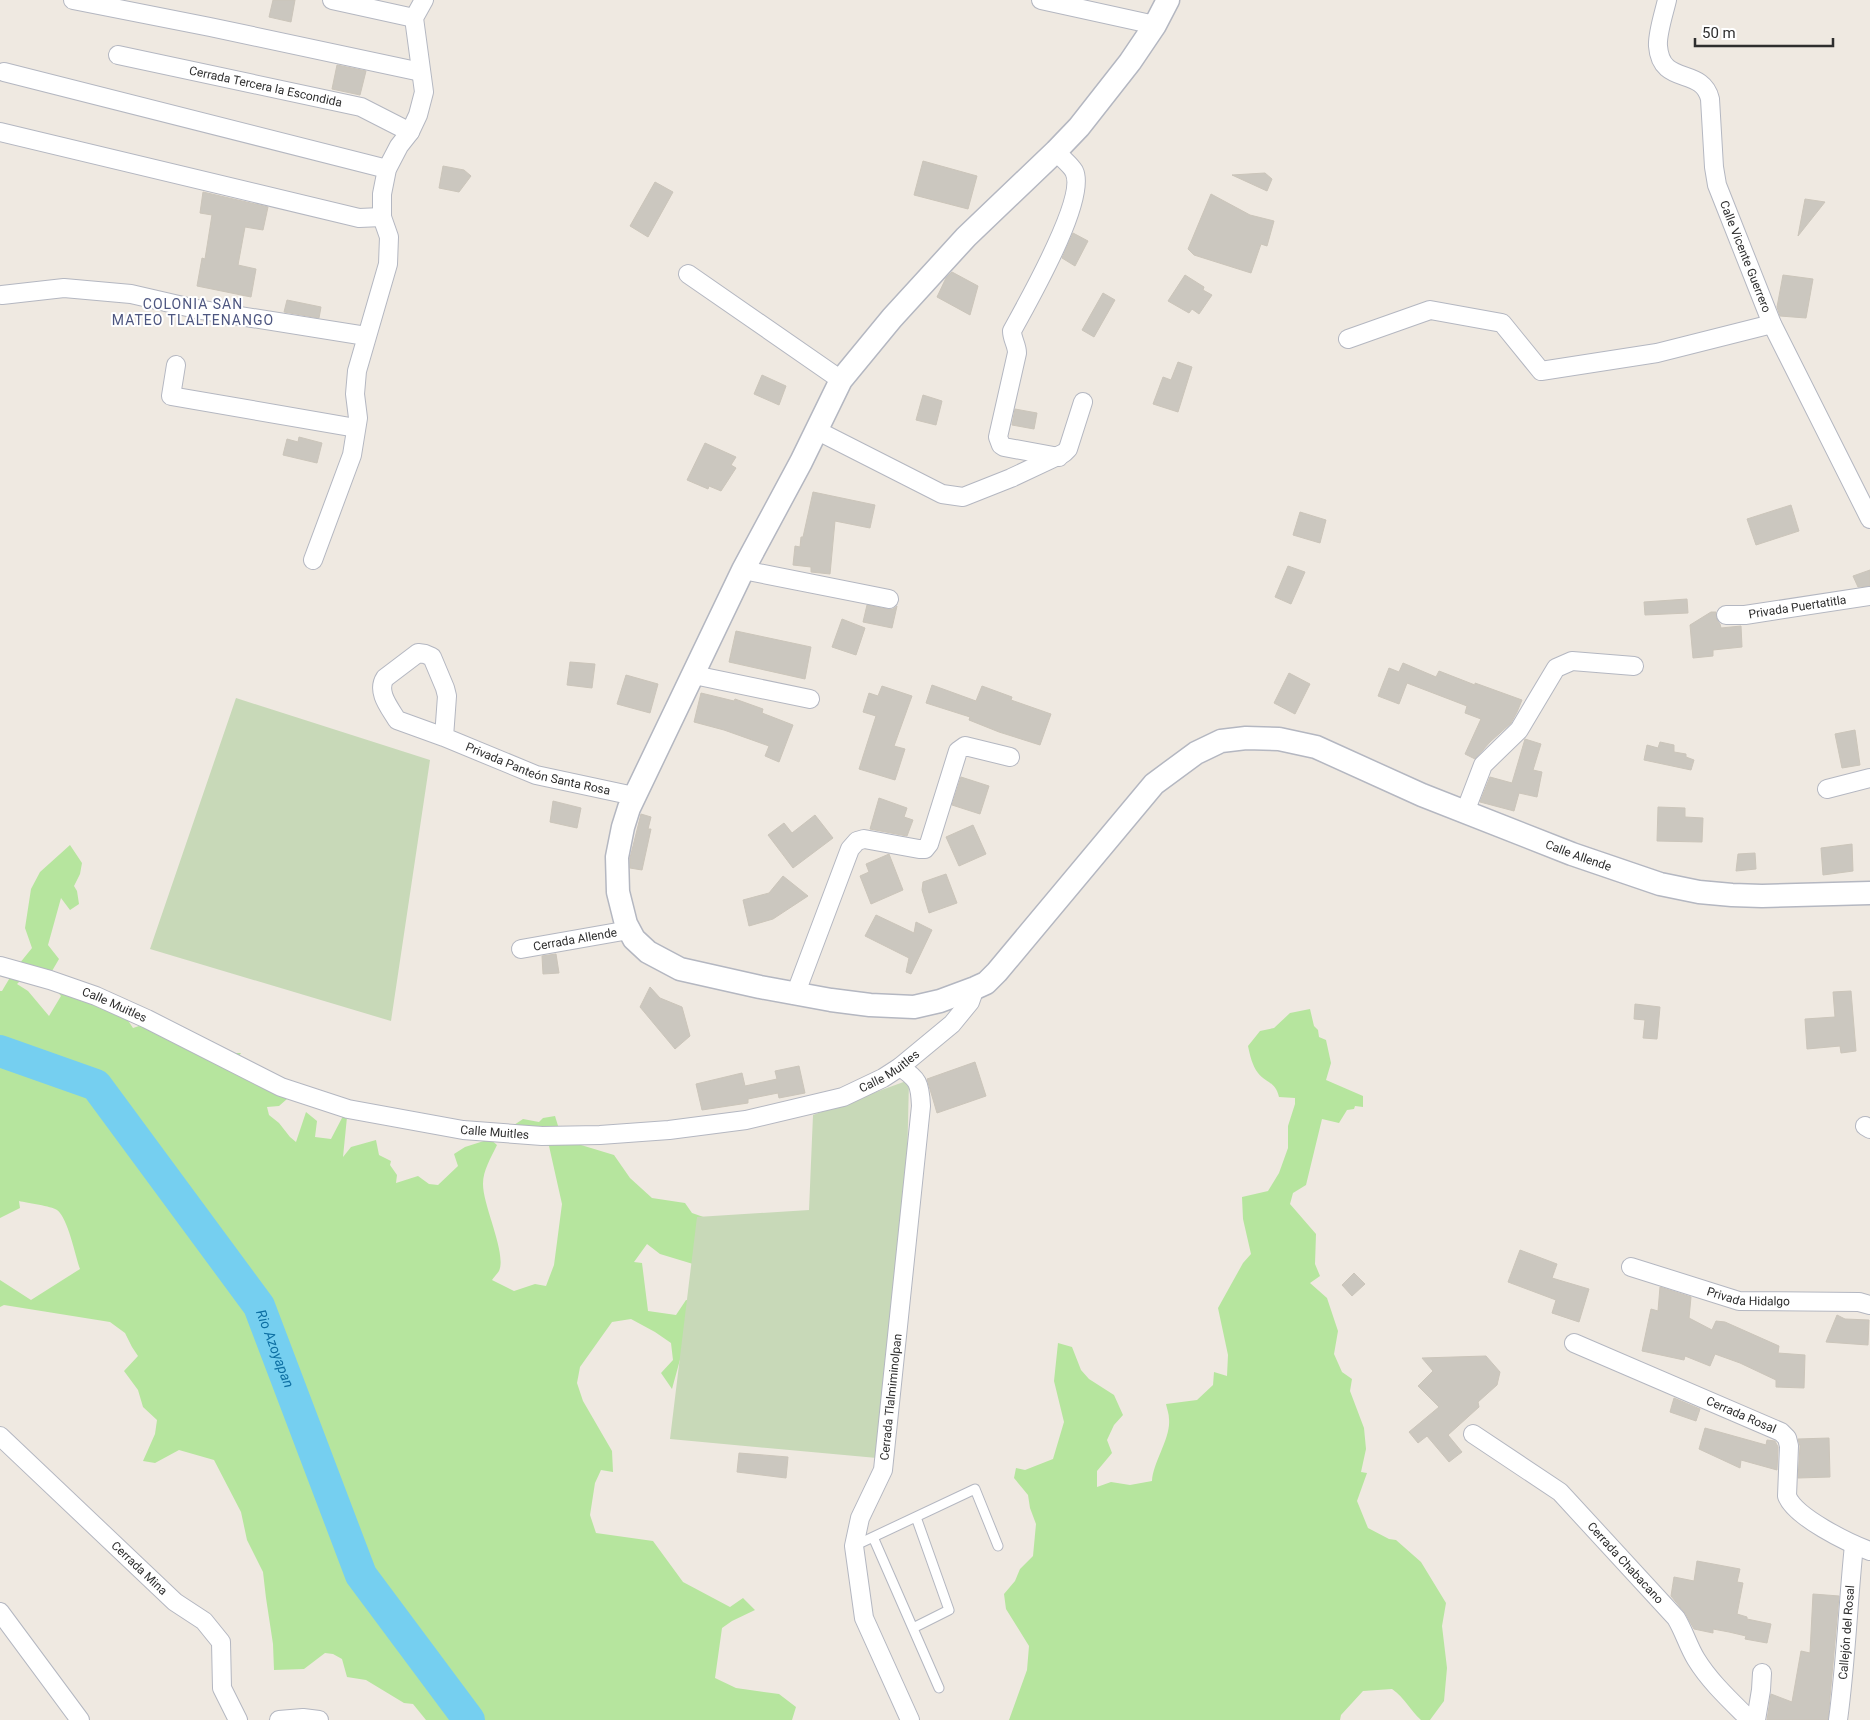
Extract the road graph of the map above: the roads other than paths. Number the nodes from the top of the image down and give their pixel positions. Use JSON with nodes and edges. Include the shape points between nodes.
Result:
{"nodes":[{"id":1,"x":73,"y":0,"type":"edge"},
{"id":2,"x":332,"y":0,"type":"edge"},
{"id":3,"x":424,"y":0,"type":"edge"},
{"id":4,"x":1041,"y":0,"type":"edge"},
{"id":5,"x":1168,"y":0,"type":"edge"},
{"id":6,"x":1667,"y":0,"type":"edge"},
{"id":7,"x":414,"y":18,"type":"junction"},
{"id":8,"x":1155,"y":25,"type":"junction"},
{"id":9,"x":118,"y":55,"type":"dead end"},
{"id":10,"x":4,"y":72,"type":"dead end"},
{"id":11,"x":421,"y":72,"type":"junction"},
{"id":12,"x":0,"y":132,"type":"edge"},
{"id":13,"x":410,"y":132,"type":"junction"},
{"id":14,"x":1056,"y":151,"type":"junction"},
{"id":15,"x":387,"y":169,"type":"junction"},
{"id":16,"x":382,"y":217,"type":"junction"},
{"id":17,"x":688,"y":274,"type":"dead end"},
{"id":18,"x":2,"y":296,"type":"dead end"},
{"id":19,"x":1772,"y":324,"type":"junction"},
{"id":20,"x":366,"y":336,"type":"junction"},
{"id":21,"x":1348,"y":339,"type":"dead end"},
{"id":22,"x":176,"y":365,"type":"dead end"},
{"id":23,"x":841,"y":380,"type":"junction"},
{"id":24,"x":1082,"y":402,"type":"dead end"},
{"id":25,"x":356,"y":428,"type":"junction"},
{"id":26,"x":816,"y":430,"type":"junction"},
{"id":27,"x":1059,"y":457,"type":"junction"},
{"id":28,"x":1870,"y":519,"type":"edge"},
{"id":29,"x":313,"y":560,"type":"dead end"},
{"id":30,"x":743,"y":570,"type":"junction"},
{"id":31,"x":1870,"y":596,"type":"edge"},
{"id":32,"x":889,"y":600,"type":"dead end"},
{"id":33,"x":1726,"y":615,"type":"dead end"},
{"id":34,"x":1634,"y":666,"type":"dead end"},
{"id":35,"x":694,"y":675,"type":"junction"},
{"id":36,"x":810,"y":699,"type":"dead end"},
{"id":37,"x":444,"y":737,"type":"junction"},
{"id":38,"x":1010,"y":756,"type":"dead end"},
{"id":39,"x":1870,"y":778,"type":"edge"},
{"id":40,"x":1828,"y":789,"type":"dead end"},
{"id":41,"x":634,"y":796,"type":"junction"},
{"id":42,"x":1465,"y":812,"type":"junction"},
{"id":43,"x":1870,"y":893,"type":"edge"},
{"id":44,"x":629,"y":930,"type":"junction"},
{"id":45,"x":521,"y":949,"type":"dead end"},
{"id":46,"x":0,"y":966,"type":"edge"},
{"id":47,"x":975,"y":988,"type":"junction"},
{"id":48,"x":795,"y":994,"type":"junction"},
{"id":49,"x":900,"y":1067,"type":"junction"},
{"id":50,"x":1631,"y":1267,"type":"dead end"},
{"id":51,"x":1870,"y":1305,"type":"edge"},
{"id":52,"x":1574,"y":1343,"type":"dead end"},
{"id":53,"x":1473,"y":1434,"type":"dead end"},
{"id":54,"x":0,"y":1436,"type":"edge"},
{"id":55,"x":916,"y":1517,"type":"junction"},
{"id":56,"x":874,"y":1537,"type":"junction"},
{"id":57,"x":854,"y":1546,"type":"junction"},
{"id":58,"x":998,"y":1546,"type":"dead end"},
{"id":59,"x":1862,"y":1548,"type":"edge"},
{"id":60,"x":0,"y":1612,"type":"edge"},
{"id":61,"x":913,"y":1628,"type":"junction"},
{"id":62,"x":1762,"y":1673,"type":"dead end"},
{"id":63,"x":939,"y":1688,"type":"dead end"},
{"id":64,"x":80,"y":1720,"type":"edge"},
{"id":65,"x":238,"y":1720,"type":"edge"},
{"id":66,"x":279,"y":1720,"type":"edge"},
{"id":67,"x":319,"y":1720,"type":"edge"},
{"id":68,"x":910,"y":1720,"type":"edge"},
{"id":69,"x":1750,"y":1720,"type":"edge"},
{"id":70,"x":1756,"y":1720,"type":"edge"},
{"id":71,"x":1838,"y":1720,"type":"edge"}],
"edges":[{"from":1,"to":11,"type":"street"},
{"from":2,"to":7,"type":"street"},
{"from":3,"to":7,"type":"street"},
{"from":4,"to":8,"type":"street"},
{"from":5,"to":8,"type":"street"},
{"from":6,"to":19,"type":"street","name":"Calle Vicente Guerrero","via":[[1657,44],[1660,55],[1669,70],[1691,78],[1708,91],[1717,185]]},
{"from":7,"to":11,"type":"street"},
{"from":8,"to":14,"type":"street","via":[[1079,127]]},
{"from":9,"to":13,"type":"street","name":"Cerrada Tercera la Escondida","via":[[361,107]]},
{"from":10,"to":15,"type":"street"},
{"from":11,"to":13,"type":"street","via":[[424,92]]},
{"from":12,"to":16,"type":"street","via":[[359,218]]},
{"from":13,"to":15,"type":"street"},
{"from":14,"to":23,"type":"street","via":[[966,237]]},
{"from":14,"to":27,"type":"street","via":[[1074,172],[1076,195],[1065,226],[1012,331],[1017,353],[998,437],[1004,447]]},
{"from":15,"to":16,"type":"street"},
{"from":16,"to":20,"type":"street","via":[[388,237],[388,264]]},
{"from":17,"to":23,"type":"street"},
{"from":18,"to":20,"type":"street","via":[[64,288],[130,294],[196,309]]},
{"from":19,"to":21,"type":"street","via":[[1657,353],[1541,371],[1502,322],[1430,310]]},
{"from":19,"to":28,"type":"street","name":"Calle Vicente Guerrero"},
{"from":20,"to":25,"type":"street","via":[[356,371]]},
{"from":22,"to":25,"type":"street","via":[[170,396]]},
{"from":23,"to":26,"type":"street"},
{"from":24,"to":27,"type":"street","via":[[1068,448]]},
{"from":25,"to":29,"type":"street","via":[[352,455]]},
{"from":26,"to":27,"type":"street","via":[[950,496],[963,497]]},
{"from":26,"to":30,"type":"street"},
{"from":30,"to":32,"type":"street"},
{"from":30,"to":35,"type":"street"},
{"from":31,"to":33,"type":"street","name":"Privada Puertatitla","via":[[1745,616]]},
{"from":34,"to":42,"type":"street","via":[[1572,661],[1556,668],[1519,730],[1483,765]]},
{"from":35,"to":36,"type":"street"},
{"from":35,"to":41,"type":"street"},
{"from":37,"to":37,"type":"street","name":"Privada Panteón Santa Rosa","via":[[397,720],[382,692],[381,684],[385,678],[418,653],[432,657],[446,688]]},
{"from":37,"to":41,"type":"street","name":"Privada Panteón Santa Rosa","via":[[536,775]]},
{"from":38,"to":48,"type":"street","via":[[961,747],[925,848],[864,839],[856,841]]},
{"from":39,"to":40,"type":"street"},
{"from":41,"to":44,"type":"street","via":[[617,857],[618,892]]},
{"from":42,"to":43,"type":"street","name":"Calle Allende","via":[[1572,854],[1667,886],[1732,896]]},
{"from":42,"to":47,"type":"street","name":"Calle Allende","via":[[1305,743],[1258,737],[1221,741],[1196,753],[1154,784],[997,972]]},
{"from":44,"to":45,"type":"street","name":"Cerrada Allende"},
{"from":44,"to":48,"type":"street","name":"Calle Allende","via":[[648,952],[680,969]]},
{"from":46,"to":49,"type":"street","name":"Calle Muitles","via":[[96,996],[281,1087],[348,1109],[463,1130],[542,1136],[600,1135],[746,1120],[843,1097]]},
{"from":47,"to":48,"type":"street","name":"Calle Allende","via":[[914,1007],[870,1005]]},
{"from":47,"to":49,"type":"street","name":"Calle Muitles","via":[[970,1002],[952,1024]]},
{"from":49,"to":57,"type":"street","name":"Cerrada Tlalmiminolpan","via":[[914,1076],[920,1092],[920,1115],[883,1470],[860,1518]]},
{"from":50,"to":51,"type":"street","name":"Privada Hidalgo","via":[[1739,1301],[1859,1302]]},
{"from":52,"to":59,"type":"street","name":"Cerrada Rosal","via":[[1782,1432],[1789,1446],[1787,1496],[1790,1503],[1799,1513]]},
{"from":53,"to":69,"type":"street","name":"Cerrada Chabacano","via":[[1560,1492],[1676,1618],[1707,1675]]},
{"from":54,"to":65,"type":"street","name":"Cerrada Mina","via":[[175,1602],[204,1620],[221,1642],[222,1688]]},
{"from":55,"to":56,"type":"lane"},
{"from":55,"to":58,"type":"lane","via":[[976,1489]]},
{"from":55,"to":61,"type":"lane","via":[[949,1610]]},
{"from":56,"to":57,"type":"lane"},
{"from":56,"to":61,"type":"lane"},
{"from":57,"to":68,"type":"street","name":"Cerrada Tlalmiminolpan","via":[[864,1618]]},
{"from":59,"to":71,"type":"street","name":"Callejón del Rosal","via":[[1847,1614]]},
{"from":60,"to":64,"type":"street"},
{"from":61,"to":63,"type":"lane"},
{"from":62,"to":70,"type":"street"},
{"from":66,"to":67,"type":"street"}]}
